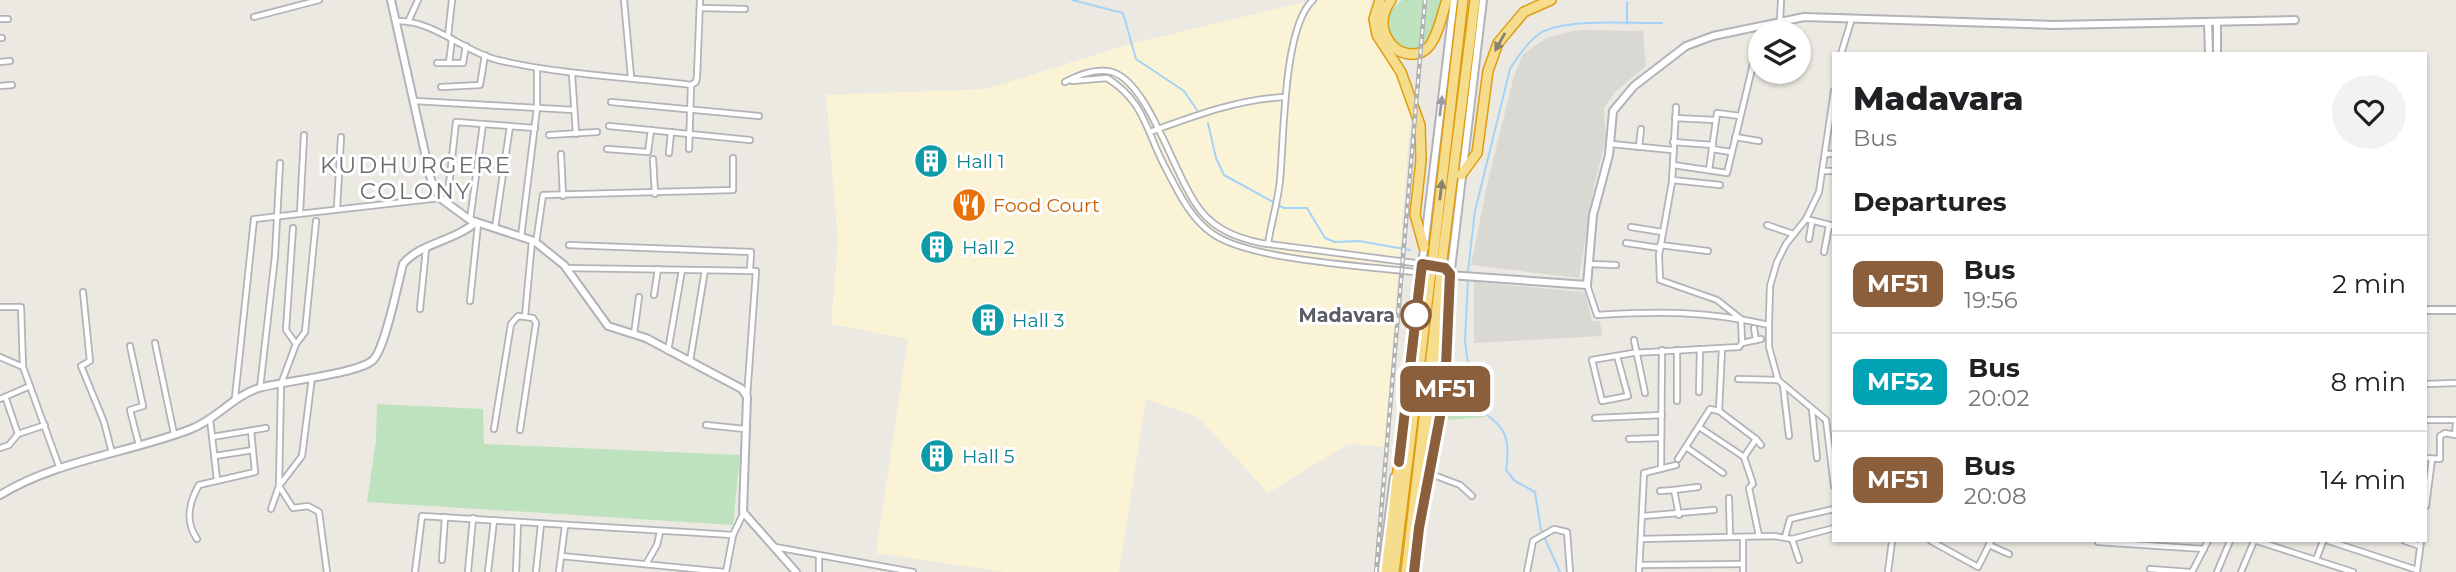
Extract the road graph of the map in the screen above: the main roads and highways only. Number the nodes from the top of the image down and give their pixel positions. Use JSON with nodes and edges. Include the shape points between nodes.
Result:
{"nodes":[{"id":1,"x":1380,"y":0,"type":"edge"},
{"id":2,"x":1391,"y":0,"type":"edge"},
{"id":3,"x":1447,"y":0,"type":"edge"},
{"id":4,"x":1463,"y":0,"type":"edge"},
{"id":5,"x":1475,"y":0,"type":"edge"},
{"id":6,"x":1551,"y":0,"type":"edge"},
{"id":7,"x":1461,"y":175,"type":"road end"},
{"id":8,"x":1424,"y":247,"type":"road end"},
{"id":9,"x":1438,"y":259,"type":"junction"},
{"id":10,"x":1435,"y":281,"type":"junction"},
{"id":11,"x":1447,"y":303,"type":"road end"},
{"id":12,"x":1399,"y":462,"type":"road end"},
{"id":13,"x":1415,"y":495,"type":"junction"},
{"id":14,"x":1384,"y":572,"type":"edge"},
{"id":15,"x":1394,"y":572,"type":"edge"},
{"id":16,"x":1405,"y":572,"type":"edge"}],
"edges":[{"from":1,"to":8,"type":"highway","via":[[1374,19],[1377,35],[1401,72],[1420,125],[1415,215]]},
{"from":2,"to":3,"type":"highway","via":[[1382,26],[1392,46],[1406,54],[1420,54],[1431,46]]},
{"from":9,"to":4,"type":"highway","one_way":true},
{"from":5,"to":9,"type":"highway"},
{"from":6,"to":7,"type":"highway","one_way":true,"via":[[1524,12],[1498,43],[1488,71],[1478,147]]},
{"from":9,"to":10,"type":"highway","bridge":true},
{"from":10,"to":13,"type":"highway"},
{"from":10,"to":15,"type":"highway"},
{"from":11,"to":13,"type":"highway","via":[[1429,443]]},
{"from":12,"to":14,"type":"highway"},
{"from":13,"to":16,"type":"highway"}]}
